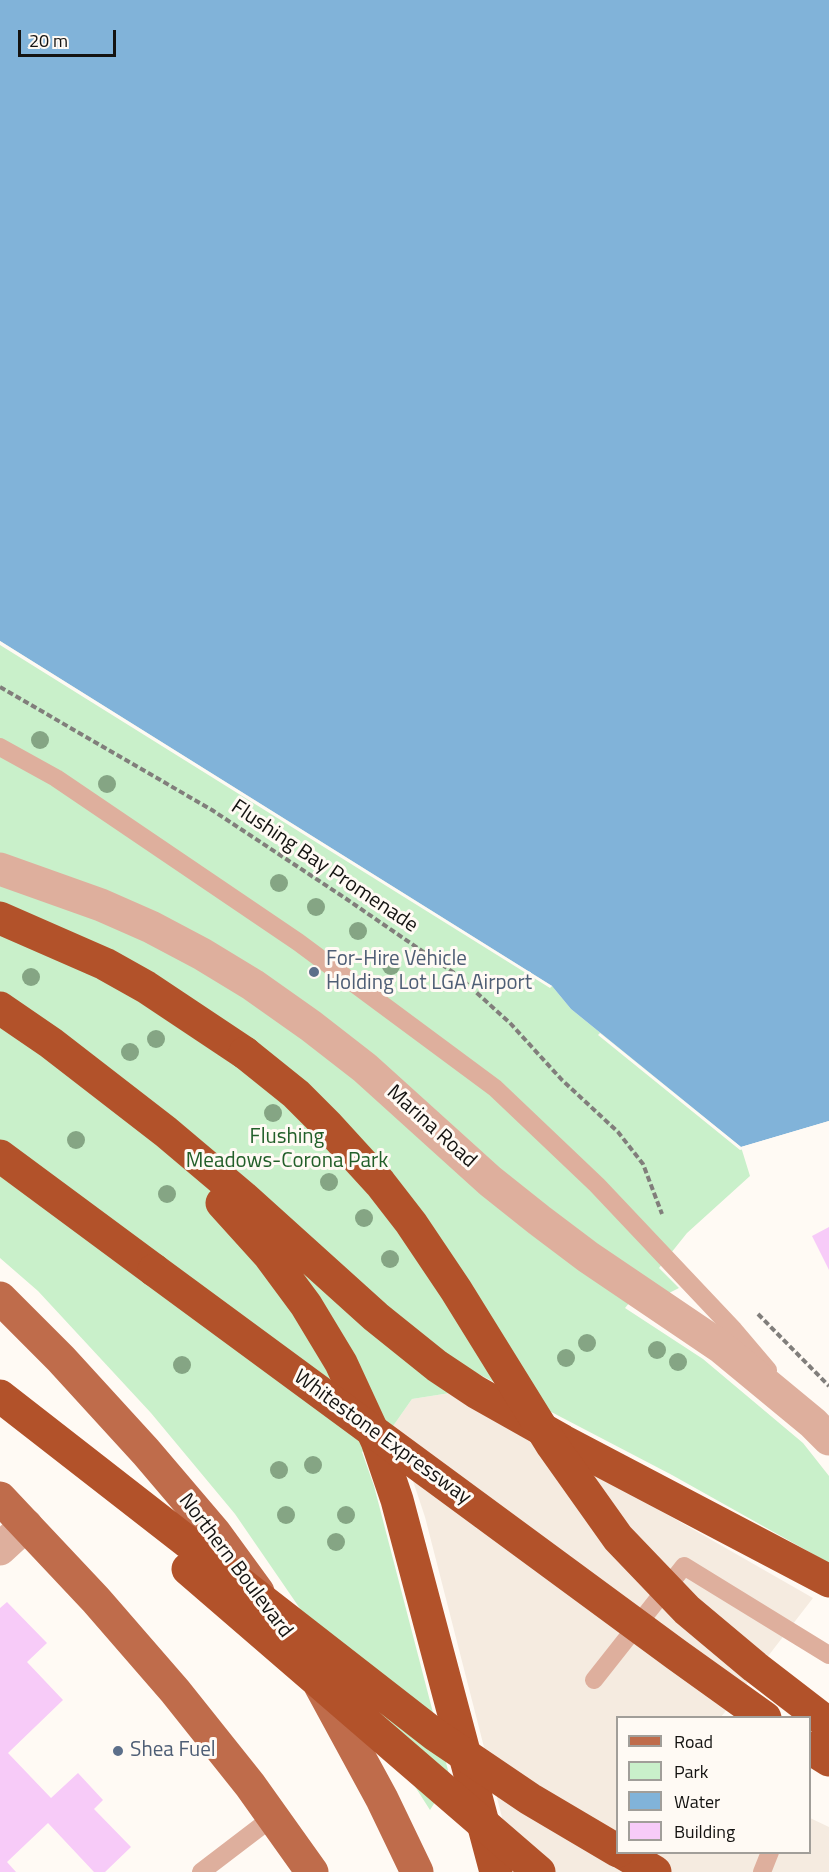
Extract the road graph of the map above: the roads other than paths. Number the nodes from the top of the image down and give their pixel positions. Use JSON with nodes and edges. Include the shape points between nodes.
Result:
{"nodes":[{"id":1,"x":0,"y":747,"type":"edge"},
{"id":2,"x":0,"y":869,"type":"edge"},
{"id":3,"x":0,"y":918,"type":"edge"},
{"id":4,"x":0,"y":1008,"type":"edge"},
{"id":5,"x":80,"y":1064,"type":"junction"},
{"id":6,"x":0,"y":1156,"type":"edge"},
{"id":7,"x":0,"y":1176,"type":"edge"},
{"id":8,"x":154,"y":1270,"type":"junction"},
{"id":9,"x":0,"y":1298,"type":"edge"},
{"id":10,"x":0,"y":1396,"type":"edge"},
{"id":11,"x":0,"y":1407,"type":"edge"},
{"id":12,"x":821,"y":1431,"type":"edge"},
{"id":13,"x":0,"y":1498,"type":"edge"},
{"id":14,"x":26,"y":1525,"type":"junction"},
{"id":15,"x":0,"y":1549,"type":"edge"},
{"id":16,"x":829,"y":1581,"type":"edge"},
{"id":17,"x":829,"y":1655,"type":"edge"},
{"id":18,"x":594,"y":1680,"type":"dead end"},
{"id":19,"x":829,"y":1715,"type":"edge"},
{"id":20,"x":762,"y":1716,"type":"edge"},
{"id":21,"x":829,"y":1724,"type":"edge"},
{"id":22,"x":811,"y":1749,"type":"edge"},
{"id":23,"x":811,"y":1759,"type":"edge"},
{"id":24,"x":829,"y":1760,"type":"edge"},
{"id":25,"x":273,"y":1817,"type":"junction"},
{"id":26,"x":616,"y":1850,"type":"edge"},
{"id":27,"x":623,"y":1854,"type":"edge"},
{"id":28,"x":770,"y":1854,"type":"edge"},
{"id":29,"x":201,"y":1872,"type":"edge"},
{"id":30,"x":304,"y":1872,"type":"edge"},
{"id":31,"x":312,"y":1872,"type":"edge"},
{"id":32,"x":417,"y":1872,"type":"edge"},
{"id":33,"x":495,"y":1872,"type":"edge"},
{"id":34,"x":538,"y":1872,"type":"edge"},
{"id":35,"x":655,"y":1872,"type":"edge"},
{"id":36,"x":762,"y":1872,"type":"edge"}],
"edges":[{"from":1,"to":12,"type":"lane","via":[[56,778],[298,942],[495,1088],[597,1185],[734,1330]]},
{"from":2,"to":12,"type":"street","name":"Marina Road","via":[[151,927],[253,985],[364,1068],[539,1220],[721,1347]]},
{"from":3,"to":21,"type":"highway","bridge":true,"via":[[96,960],[146,987],[245,1053],[296,1094],[411,1223],[552,1445],[618,1538],[701,1622]]},
{"from":4,"to":5,"type":"highway"},
{"from":5,"to":16,"type":"highway","via":[[223,1179],[350,1295],[436,1366],[563,1441]]},
{"from":5,"to":33,"type":"highway","via":[[166,1145],[254,1238],[306,1305],[341,1363],[377,1441],[397,1500]]},
{"from":6,"to":8,"type":"highway","name":"Whitestone Expressway"},
{"from":7,"to":8,"type":"highway"},
{"from":8,"to":20,"type":"highway","name":"Whitestone Expressway","bridge":true},
{"from":9,"to":32,"type":"main road","name":"Northern Boulevard","via":[[107,1408],[215,1533],[256,1589],[329,1700]]},
{"from":10,"to":26,"type":"highway","bridge":true,"via":[[434,1734]]},
{"from":11,"to":34,"type":"highway","bridge":true},
{"from":13,"to":14,"type":"main road"},
{"from":14,"to":15,"type":"street"},
{"from":14,"to":25,"type":"main road","via":[[162,1675]]},
{"from":17,"to":18,"type":"lane","via":[[684,1566]]},
{"from":19,"to":23,"type":"lane"},
{"from":22,"to":24,"type":"highway","bridge":true},
{"from":25,"to":29,"type":"lane"},
{"from":25,"to":30,"type":"street"},
{"from":25,"to":31,"type":"main road"},
{"from":27,"to":35,"type":"highway"},
{"from":28,"to":36,"type":"lane"}]}
